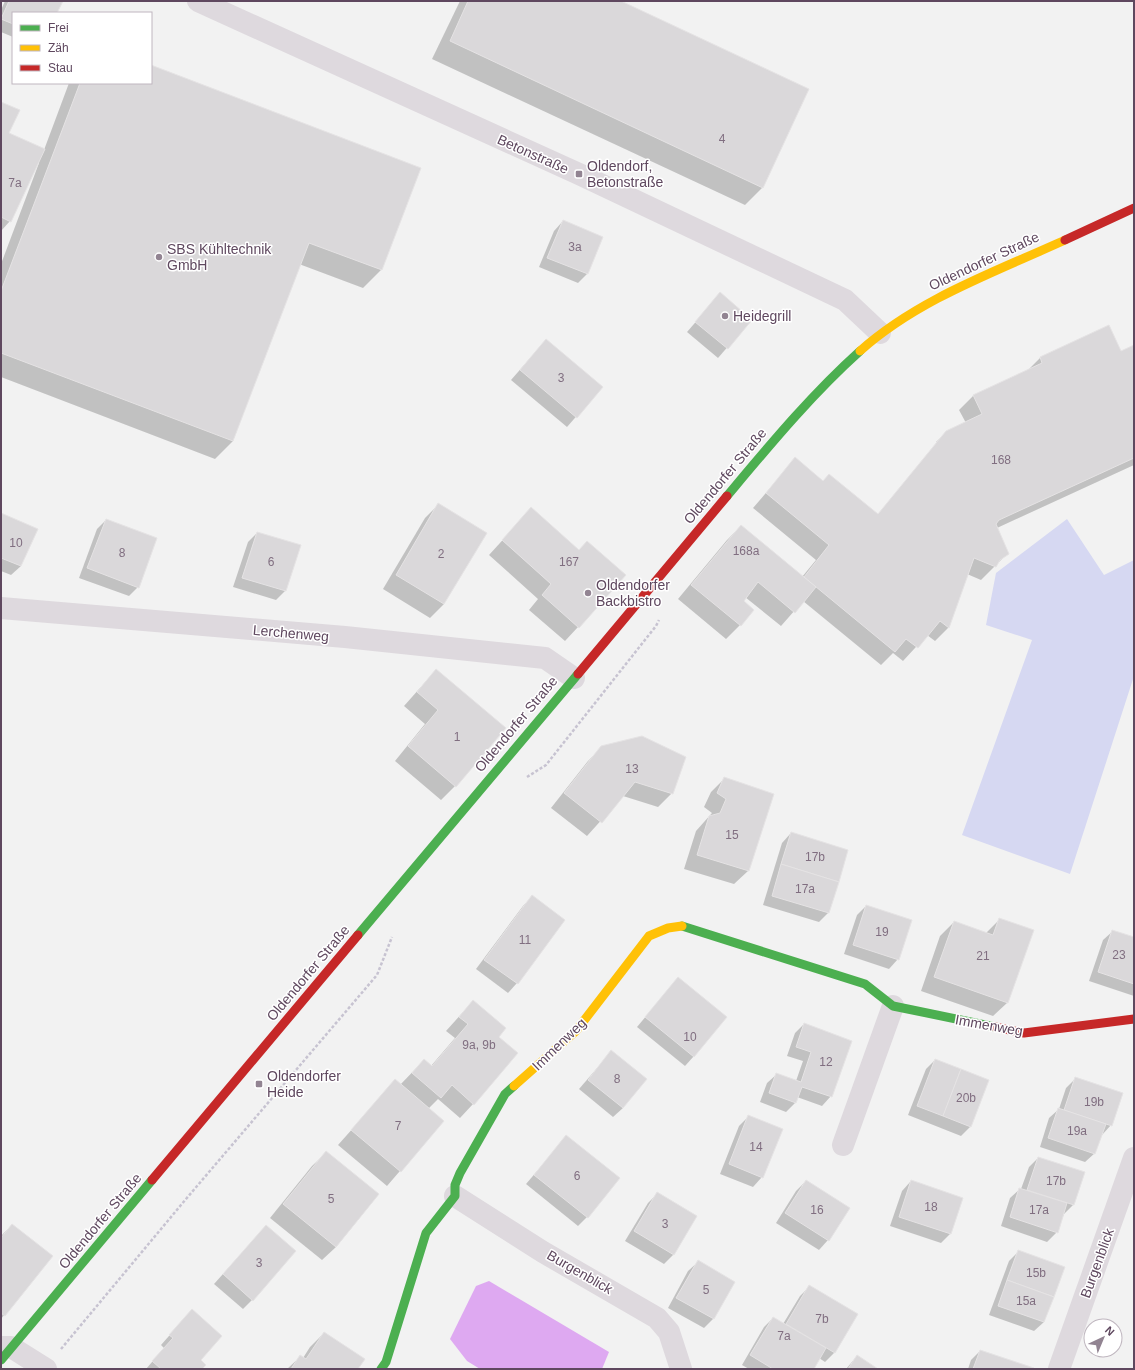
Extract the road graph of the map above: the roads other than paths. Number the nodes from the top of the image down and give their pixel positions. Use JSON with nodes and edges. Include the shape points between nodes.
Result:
{"nodes":[{"id":1,"x":198,"y":1,"type":"edge"},
{"id":2,"x":1134,"y":208,"type":"edge"},
{"id":3,"x":880,"y":333,"type":"junction"},
{"id":4,"x":1,"y":608,"type":"edge"},
{"id":5,"x":574,"y":678,"type":"junction"},
{"id":6,"x":892,"y":1006,"type":"junction"},
{"id":7,"x":1134,"y":1019,"type":"edge"},
{"id":8,"x":843,"y":1145,"type":"dead end"},
{"id":9,"x":1134,"y":1158,"type":"edge"},
{"id":10,"x":455,"y":1196,"type":"junction"},
{"id":11,"x":4,"y":1351,"type":"edge"},
{"id":12,"x":45,"y":1369,"type":"edge"},
{"id":13,"x":381,"y":1369,"type":"edge"},
{"id":14,"x":681,"y":1369,"type":"edge"},
{"id":15,"x":1059,"y":1369,"type":"edge"}],
"edges":[{"from":1,"to":3,"type":"street","name":"Betonstraße","via":[[572,171],[845,300]]},
{"from":2,"to":3,"type":"main road","name":"Oldendorfer Straße","via":[[925,304]]},
{"from":3,"to":5,"type":"main road","name":"Oldendorfer Straße","via":[[830,378],[780,432]]},
{"from":4,"to":5,"type":"street","name":"Lerchenweg","via":[[545,658]]},
{"from":5,"to":11,"type":"main road","name":"Oldendorfer Straße"},
{"from":6,"to":7,"type":"main road","name":"Immenweg","via":[[1024,1033]]},
{"from":6,"to":8,"type":"street"},
{"from":6,"to":10,"type":"main road","name":"Immenweg","via":[[865,984],[688,927],[676,925],[662,929],[649,936],[576,1031],[505,1094],[460,1173],[455,1185]]},
{"from":9,"to":15,"type":"street","name":"Burgenblick"},
{"from":10,"to":13,"type":"main road","name":"Immenweg","via":[[426,1233],[386,1362]]},
{"from":10,"to":14,"type":"street","name":"Burgenblick","via":[[543,1252],[657,1318],[669,1332]]},
{"from":11,"to":12,"type":"street"}]}
